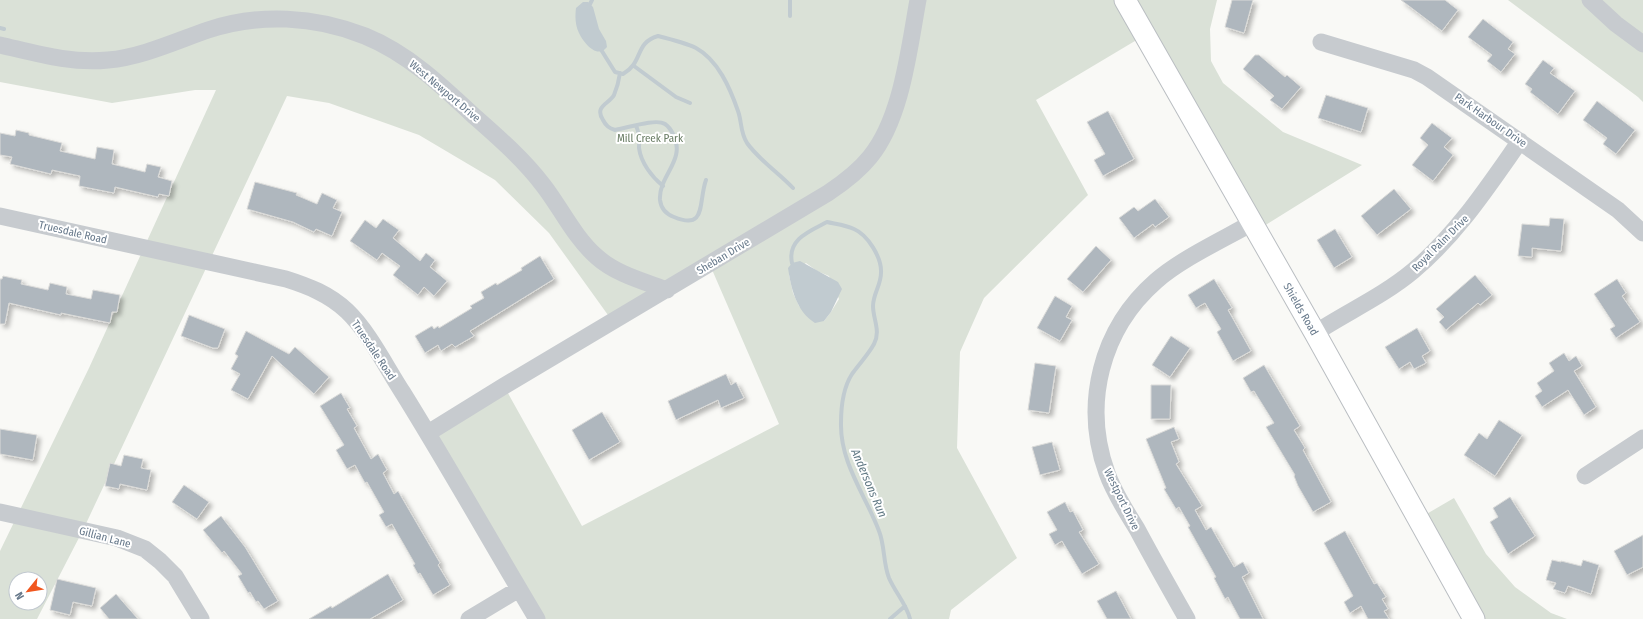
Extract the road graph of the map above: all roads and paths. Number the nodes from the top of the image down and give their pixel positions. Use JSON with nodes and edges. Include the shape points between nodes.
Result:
{"nodes":[{"id":1,"x":918,"y":0,"type":"edge"},
{"id":2,"x":1125,"y":0,"type":"edge"},
{"id":3,"x":1590,"y":0,"type":"edge"},
{"id":4,"x":1321,"y":42,"type":"dead end"},
{"id":5,"x":1643,"y":44,"type":"edge"},
{"id":6,"x":0,"y":45,"type":"edge"},
{"id":7,"x":1520,"y":141,"type":"junction"},
{"id":8,"x":0,"y":216,"type":"edge"},
{"id":9,"x":1252,"y":223,"type":"junction"},
{"id":10,"x":1643,"y":233,"type":"edge"},
{"id":11,"x":667,"y":290,"type":"junction"},
{"id":12,"x":1315,"y":332,"type":"junction"},
{"id":13,"x":428,"y":433,"type":"junction"},
{"id":14,"x":1643,"y":438,"type":"edge"},
{"id":15,"x":1585,"y":476,"type":"dead end"},
{"id":16,"x":0,"y":512,"type":"edge"},
{"id":17,"x":519,"y":589,"type":"junction"},
{"id":18,"x":201,"y":619,"type":"edge"},
{"id":19,"x":469,"y":619,"type":"edge"},
{"id":20,"x":537,"y":619,"type":"edge"},
{"id":21,"x":1187,"y":619,"type":"edge"},
{"id":22,"x":1474,"y":619,"type":"edge"}],
"edges":[{"from":1,"to":11,"type":"street","name":"Sheban Drive","via":[[900,92],[886,131],[870,157],[856,172],[828,193]]},
{"from":2,"to":9,"type":"main road","name":"Shields Road"},
{"from":3,"to":5,"type":"street"},
{"from":4,"to":7,"type":"street","name":"Park Harbour Drive","via":[[1427,76]]},
{"from":6,"to":11,"type":"street","name":"West Newport Drive","via":[[85,62],[140,54],[242,21],[272,18],[300,20],[348,29],[412,62],[489,129],[532,170],[596,256],[631,277]]},
{"from":7,"to":10,"type":"street","name":"Park Harbour Drive","via":[[1618,210]]},
{"from":7,"to":12,"type":"street","name":"Royal Palm Drive","via":[[1472,210],[1432,254],[1388,289]]},
{"from":8,"to":13,"type":"street","name":"Truesdale Road","via":[[279,278],[320,292],[332,299],[357,322]]},
{"from":9,"to":12,"type":"main road","name":"Shields Road"},
{"from":9,"to":21,"type":"street","name":"Westport Drive","via":[[1175,267],[1143,293],[1112,338],[1102,363],[1098,386],[1097,434],[1108,474]]},
{"from":11,"to":13,"type":"street","name":"Sheban Drive"},
{"from":12,"to":22,"type":"main road","name":"Shields Road"},
{"from":13,"to":17,"type":"street","name":"Truesdale Road"},
{"from":14,"to":15,"type":"street"},
{"from":16,"to":18,"type":"street","name":"Gillian Lane","via":[[117,538],[145,549],[175,576]]},
{"from":17,"to":19,"type":"street"},
{"from":17,"to":20,"type":"street","name":"Truesdale Road"}]}
